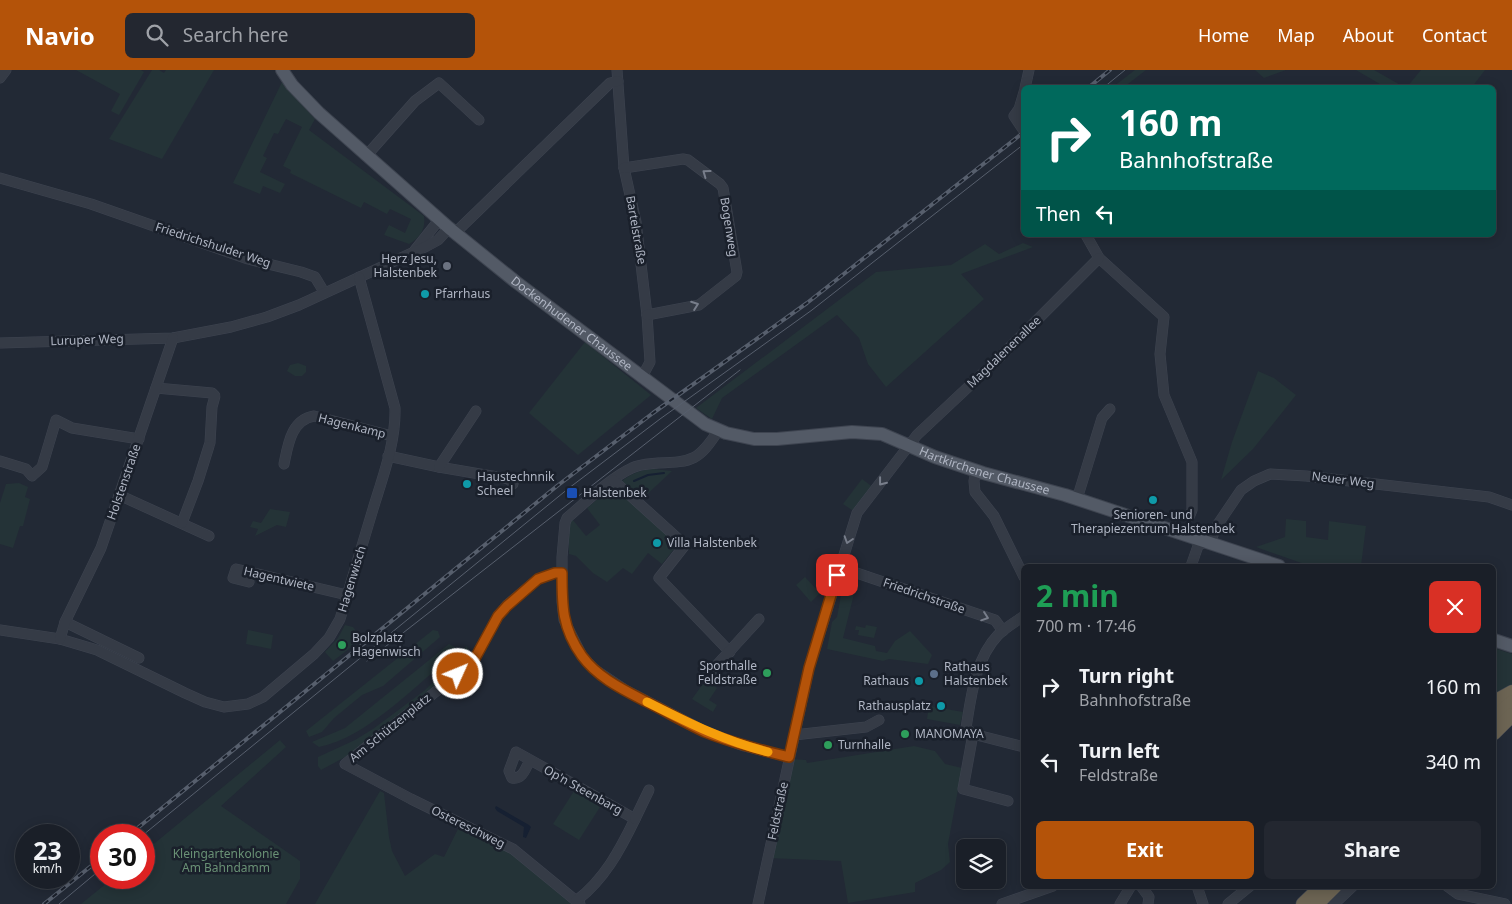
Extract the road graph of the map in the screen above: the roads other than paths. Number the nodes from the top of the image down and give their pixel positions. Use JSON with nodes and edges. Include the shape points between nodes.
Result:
{"nodes":[{"id":1,"x":6,"y":70,"type":"edge"},
{"id":2,"x":282,"y":70,"type":"edge"},
{"id":3,"x":617,"y":70,"type":"edge"},
{"id":4,"x":1029,"y":70,"type":"edge"},
{"id":5,"x":0,"y":78,"type":"edge"},
{"id":6,"x":618,"y":81,"type":"junction"},
{"id":7,"x":1026,"y":85,"type":"edge"},
{"id":8,"x":1021,"y":102,"type":"edge"},
{"id":9,"x":479,"y":120,"type":"dead end"},
{"id":10,"x":1021,"y":126,"type":"edge"},
{"id":11,"x":367,"y":155,"type":"junction"},
{"id":12,"x":624,"y":168,"type":"junction"},
{"id":13,"x":0,"y":178,"type":"edge"},
{"id":14,"x":439,"y":220,"type":"junction"},
{"id":15,"x":452,"y":230,"type":"junction"},
{"id":16,"x":1087,"y":237,"type":"edge"},
{"id":17,"x":414,"y":251,"type":"junction"},
{"id":18,"x":1100,"y":258,"type":"junction"},
{"id":19,"x":359,"y":277,"type":"junction"},
{"id":20,"x":324,"y":292,"type":"junction"},
{"id":21,"x":648,"y":315,"type":"junction"},
{"id":22,"x":174,"y":338,"type":"junction"},
{"id":23,"x":0,"y":343,"type":"edge"},
{"id":24,"x":642,"y":377,"type":"junction"},
{"id":25,"x":156,"y":388,"type":"junction"},
{"id":26,"x":1110,"y":410,"type":"dead end"},
{"id":27,"x":476,"y":411,"type":"dead end"},
{"id":28,"x":689,"y":413,"type":"joint"},
{"id":29,"x":718,"y":431,"type":"junction"},
{"id":30,"x":392,"y":436,"type":"junction"},
{"id":31,"x":138,"y":439,"type":"junction"},
{"id":32,"x":907,"y":447,"type":"junction"},
{"id":33,"x":388,"y":456,"type":"junction"},
{"id":34,"x":0,"y":461,"type":"edge"},
{"id":35,"x":284,"y":464,"type":"dead end"},
{"id":36,"x":439,"y":467,"type":"junction"},
{"id":37,"x":976,"y":471,"type":"junction"},
{"id":38,"x":613,"y":480,"type":"junction"},
{"id":39,"x":513,"y":484,"type":"dead end"},
{"id":40,"x":119,"y":495,"type":"junction"},
{"id":41,"x":1077,"y":499,"type":"junction"},
{"id":42,"x":1512,"y":505,"type":"edge"},
{"id":43,"x":1188,"y":517,"type":"dead end"},
{"id":44,"x":182,"y":522,"type":"junction"},
{"id":45,"x":209,"y":536,"type":"dead end"},
{"id":46,"x":1204,"y":541,"type":"junction"},
{"id":47,"x":1191,"y":564,"type":"edge"},
{"id":48,"x":1273,"y":564,"type":"edge"},
{"id":49,"x":839,"y":567,"type":"junction"},
{"id":50,"x":1021,"y":571,"type":"edge"},
{"id":51,"x":562,"y":573,"type":"junction"},
{"id":52,"x":248,"y":582,"type":"dead end"},
{"id":53,"x":347,"y":595,"type":"junction"},
{"id":54,"x":1021,"y":618,"type":"edge"},
{"id":55,"x":759,"y":619,"type":"dead end"},
{"id":56,"x":64,"y":622,"type":"junction"},
{"id":57,"x":0,"y":630,"type":"edge"},
{"id":58,"x":1003,"y":631,"type":"junction"},
{"id":59,"x":60,"y":639,"type":"junction"},
{"id":60,"x":1496,"y":641,"type":"edge"},
{"id":61,"x":1512,"y":646,"type":"edge"},
{"id":62,"x":730,"y":652,"type":"junction"},
{"id":63,"x":139,"y":658,"type":"dead end"},
{"id":64,"x":705,"y":678,"type":"dead end"},
{"id":65,"x":1512,"y":692,"type":"edge"},
{"id":66,"x":1496,"y":701,"type":"edge"},
{"id":67,"x":1512,"y":702,"type":"edge"},
{"id":68,"x":1512,"y":715,"type":"edge"},
{"id":69,"x":1496,"y":717,"type":"edge"},
{"id":70,"x":879,"y":720,"type":"dead end"},
{"id":71,"x":1496,"y":731,"type":"edge"},
{"id":72,"x":973,"y":734,"type":"junction"},
{"id":73,"x":794,"y":735,"type":"junction"},
{"id":74,"x":1021,"y":746,"type":"edge"},
{"id":75,"x":789,"y":757,"type":"junction"},
{"id":76,"x":530,"y":760,"type":"dead end"},
{"id":77,"x":346,"y":764,"type":"joint"},
{"id":78,"x":649,"y":790,"type":"dead end"},
{"id":79,"x":1008,"y":801,"type":"dead end"},
{"id":80,"x":636,"y":820,"type":"junction"},
{"id":81,"x":1044,"y":889,"type":"edge"},
{"id":82,"x":1129,"y":889,"type":"edge"},
{"id":83,"x":1143,"y":889,"type":"edge"},
{"id":84,"x":1198,"y":889,"type":"edge"},
{"id":85,"x":1246,"y":889,"type":"edge"},
{"id":86,"x":1319,"y":889,"type":"edge"},
{"id":87,"x":1332,"y":889,"type":"edge"},
{"id":88,"x":1350,"y":889,"type":"edge"},
{"id":89,"x":1451,"y":889,"type":"edge"},
{"id":90,"x":578,"y":902,"type":"edge"},
{"id":91,"x":758,"y":904,"type":"edge"},
{"id":92,"x":1002,"y":904,"type":"edge"},
{"id":93,"x":1120,"y":904,"type":"edge"},
{"id":94,"x":1148,"y":904,"type":"edge"},
{"id":95,"x":1203,"y":904,"type":"edge"},
{"id":96,"x":1228,"y":904,"type":"edge"},
{"id":97,"x":1303,"y":904,"type":"edge"},
{"id":98,"x":1317,"y":904,"type":"edge"},
{"id":99,"x":1334,"y":904,"type":"edge"},
{"id":100,"x":1505,"y":904,"type":"edge"}],
"edges":[{"from":1,"to":5,"type":"street"},
{"from":2,"to":11,"type":"main road","name":"Dockenhudener Chaussee","via":[[319,113]]},
{"from":3,"to":6,"type":"street","name":"Bartelstraße"},
{"from":4,"to":7,"type":"street"},
{"from":6,"to":12,"type":"street","name":"Bartelstraße"},
{"from":6,"to":15,"type":"street","via":[[610,83]]},
{"from":8,"to":10,"type":"street","via":[[1014,116]]},
{"from":9,"to":11,"type":"street","via":[[439,83],[415,101]]},
{"from":11,"to":14,"type":"main road","name":"Dockenhudener Chaussee"},
{"from":12,"to":21,"type":"street","name":"Bartelstraße","via":[[636,222]]},
{"from":21,"to":12,"type":"street","name":"Bogenweg","one_way":true,"via":[[699,305],[737,272],[720,184],[684,159]]},
{"from":13,"to":20,"type":"street","name":"Friedrichshulder Weg","via":[[91,204],[248,259],[308,274],[315,277]]},
{"from":14,"to":15,"type":"main road","name":"Dockenhudener Chaussee"},
{"from":14,"to":17,"type":"street"},
{"from":15,"to":17,"type":"street"},
{"from":15,"to":24,"type":"main road","name":"Dockenhudener Chaussee"},
{"from":16,"to":18,"type":"street"},
{"from":17,"to":19,"type":"street"},
{"from":18,"to":32,"type":"street","name":"Magdalenenallee"},
{"from":18,"to":43,"type":"street","via":[[1164,317],[1160,354],[1164,395],[1192,462],[1192,510]]},
{"from":19,"to":20,"type":"street"},
{"from":19,"to":30,"type":"street","name":"Hagenwisch","via":[[394,408]]},
{"from":20,"to":22,"type":"street","name":"Luruper Weg","via":[[258,320]]},
{"from":21,"to":24,"type":"street","name":"Bartelstraße","via":[[650,362]]},
{"from":22,"to":23,"type":"street","name":"Luruper Weg"},
{"from":22,"to":25,"type":"street","name":"Holstenstraße"},
{"from":24,"to":28,"type":"main road","name":"Dockenhudener Chaussee"},
{"from":25,"to":31,"type":"street","name":"Holstenstraße"},
{"from":25,"to":44,"type":"street","via":[[216,396],[209,445]]},
{"from":26,"to":41,"type":"street","via":[[1102,418]]},
{"from":27,"to":36,"type":"street"},
{"from":28,"to":29,"type":"main road","name":"Hartkirchener Chaussee"},
{"from":29,"to":32,"type":"main road","name":"Hartkirchener Chaussee","via":[[767,440],[871,432],[888,436]]},
{"from":29,"to":38,"type":"street","via":[[695,458],[684,462],[641,465]]},
{"from":30,"to":33,"type":"street","name":"Hagenwisch"},
{"from":30,"to":35,"type":"street","name":"Hagenkamp","via":[[308,417],[291,434]]},
{"from":31,"to":34,"type":"street","via":[[72,428],[56,420],[42,467],[32,476],[26,469]]},
{"from":31,"to":40,"type":"street","name":"Holstenstraße"},
{"from":32,"to":37,"type":"main road","name":"Hartkirchener Chaussee"},
{"from":32,"to":49,"type":"street","name":"Feldstraße","one_way":true,"via":[[857,513]]},
{"from":33,"to":36,"type":"street"},
{"from":33,"to":53,"type":"street","name":"Hagenwisch"},
{"from":36,"to":39,"type":"street","via":[[509,479]]},
{"from":37,"to":41,"type":"main road","name":"Hartkirchener Chaussee"},
{"from":37,"to":50,"type":"street","via":[[976,492],[994,516]]},
{"from":38,"to":51,"type":"street","via":[[566,520]]},
{"from":38,"to":62,"type":"street","via":[[685,545],[659,578]]},
{"from":40,"to":44,"type":"street"},
{"from":40,"to":56,"type":"street","name":"Holstenstraße","via":[[101,548]]},
{"from":41,"to":46,"type":"main road","name":"Hartkirchener Chaussee"},
{"from":42,"to":46,"type":"street","name":"Neuer Weg","via":[[1489,497],[1270,474],[1241,490],[1214,535]]},
{"from":44,"to":45,"type":"street"},
{"from":46,"to":47,"type":"street","name":"Neuer Weg","via":[[1195,550]]},
{"from":46,"to":48,"type":"main road","name":"Hartkirchener Chaussee"},
{"from":49,"to":58,"type":"street","name":"Friedrichstraße","one_way":true,"via":[[995,620]]},
{"from":49,"to":73,"type":"street","name":"Feldstraße","via":[[809,668]]},
{"from":51,"to":75,"type":"street","via":[[564,620],[582,656],[594,669],[627,692],[706,732]]},
{"from":51,"to":77,"type":"street","name":"Am Schützenplatz","via":[[538,579],[507,606],[498,616],[473,662]]},
{"from":52,"to":53,"type":"street","name":"Hagentwiete","via":[[233,578],[236,569]]},
{"from":53,"to":59,"type":"street","name":"Hagenwisch","via":[[340,619],[314,654],[263,697],[239,706],[224,707],[205,702],[97,650]]},
{"from":54,"to":58,"type":"street"},
{"from":55,"to":62,"type":"street"},
{"from":56,"to":59,"type":"street","name":"Holstenstraße"},
{"from":56,"to":63,"type":"street"},
{"from":57,"to":59,"type":"street"},
{"from":58,"to":72,"type":"street","via":[[989,648],[976,676],[966,728]]},
{"from":60,"to":61,"type":"main road"},
{"from":62,"to":64,"type":"street"},
{"from":65,"to":66,"type":"highway"},
{"from":67,"to":69,"type":"highway"},
{"from":68,"to":71,"type":"highway"},
{"from":70,"to":73,"type":"street","via":[[866,727]]},
{"from":72,"to":74,"type":"street"},
{"from":72,"to":79,"type":"street","via":[[963,789]]},
{"from":73,"to":75,"type":"street","name":"Feldstraße"},
{"from":75,"to":91,"type":"street","name":"Feldstraße"},
{"from":76,"to":80,"type":"street","name":"Op'n Steenbarg"},
{"from":77,"to":90,"type":"street","name":"Ostereschweg","via":[[513,849]]},
{"from":78,"to":80,"type":"street","name":"Op'n Steenbarg"},
{"from":80,"to":90,"type":"street","name":"Op'n Steenbarg","via":[[614,860]]},
{"from":81,"to":92,"type":"street"},
{"from":82,"to":93,"type":"street"},
{"from":83,"to":94,"type":"street","via":[[1149,897]]},
{"from":84,"to":95,"type":"street"},
{"from":85,"to":96,"type":"street"},
{"from":86,"to":97,"type":"highway"},
{"from":87,"to":98,"type":"highway"},
{"from":88,"to":99,"type":"street"},
{"from":89,"to":100,"type":"street","via":[[1458,894]]}]}
